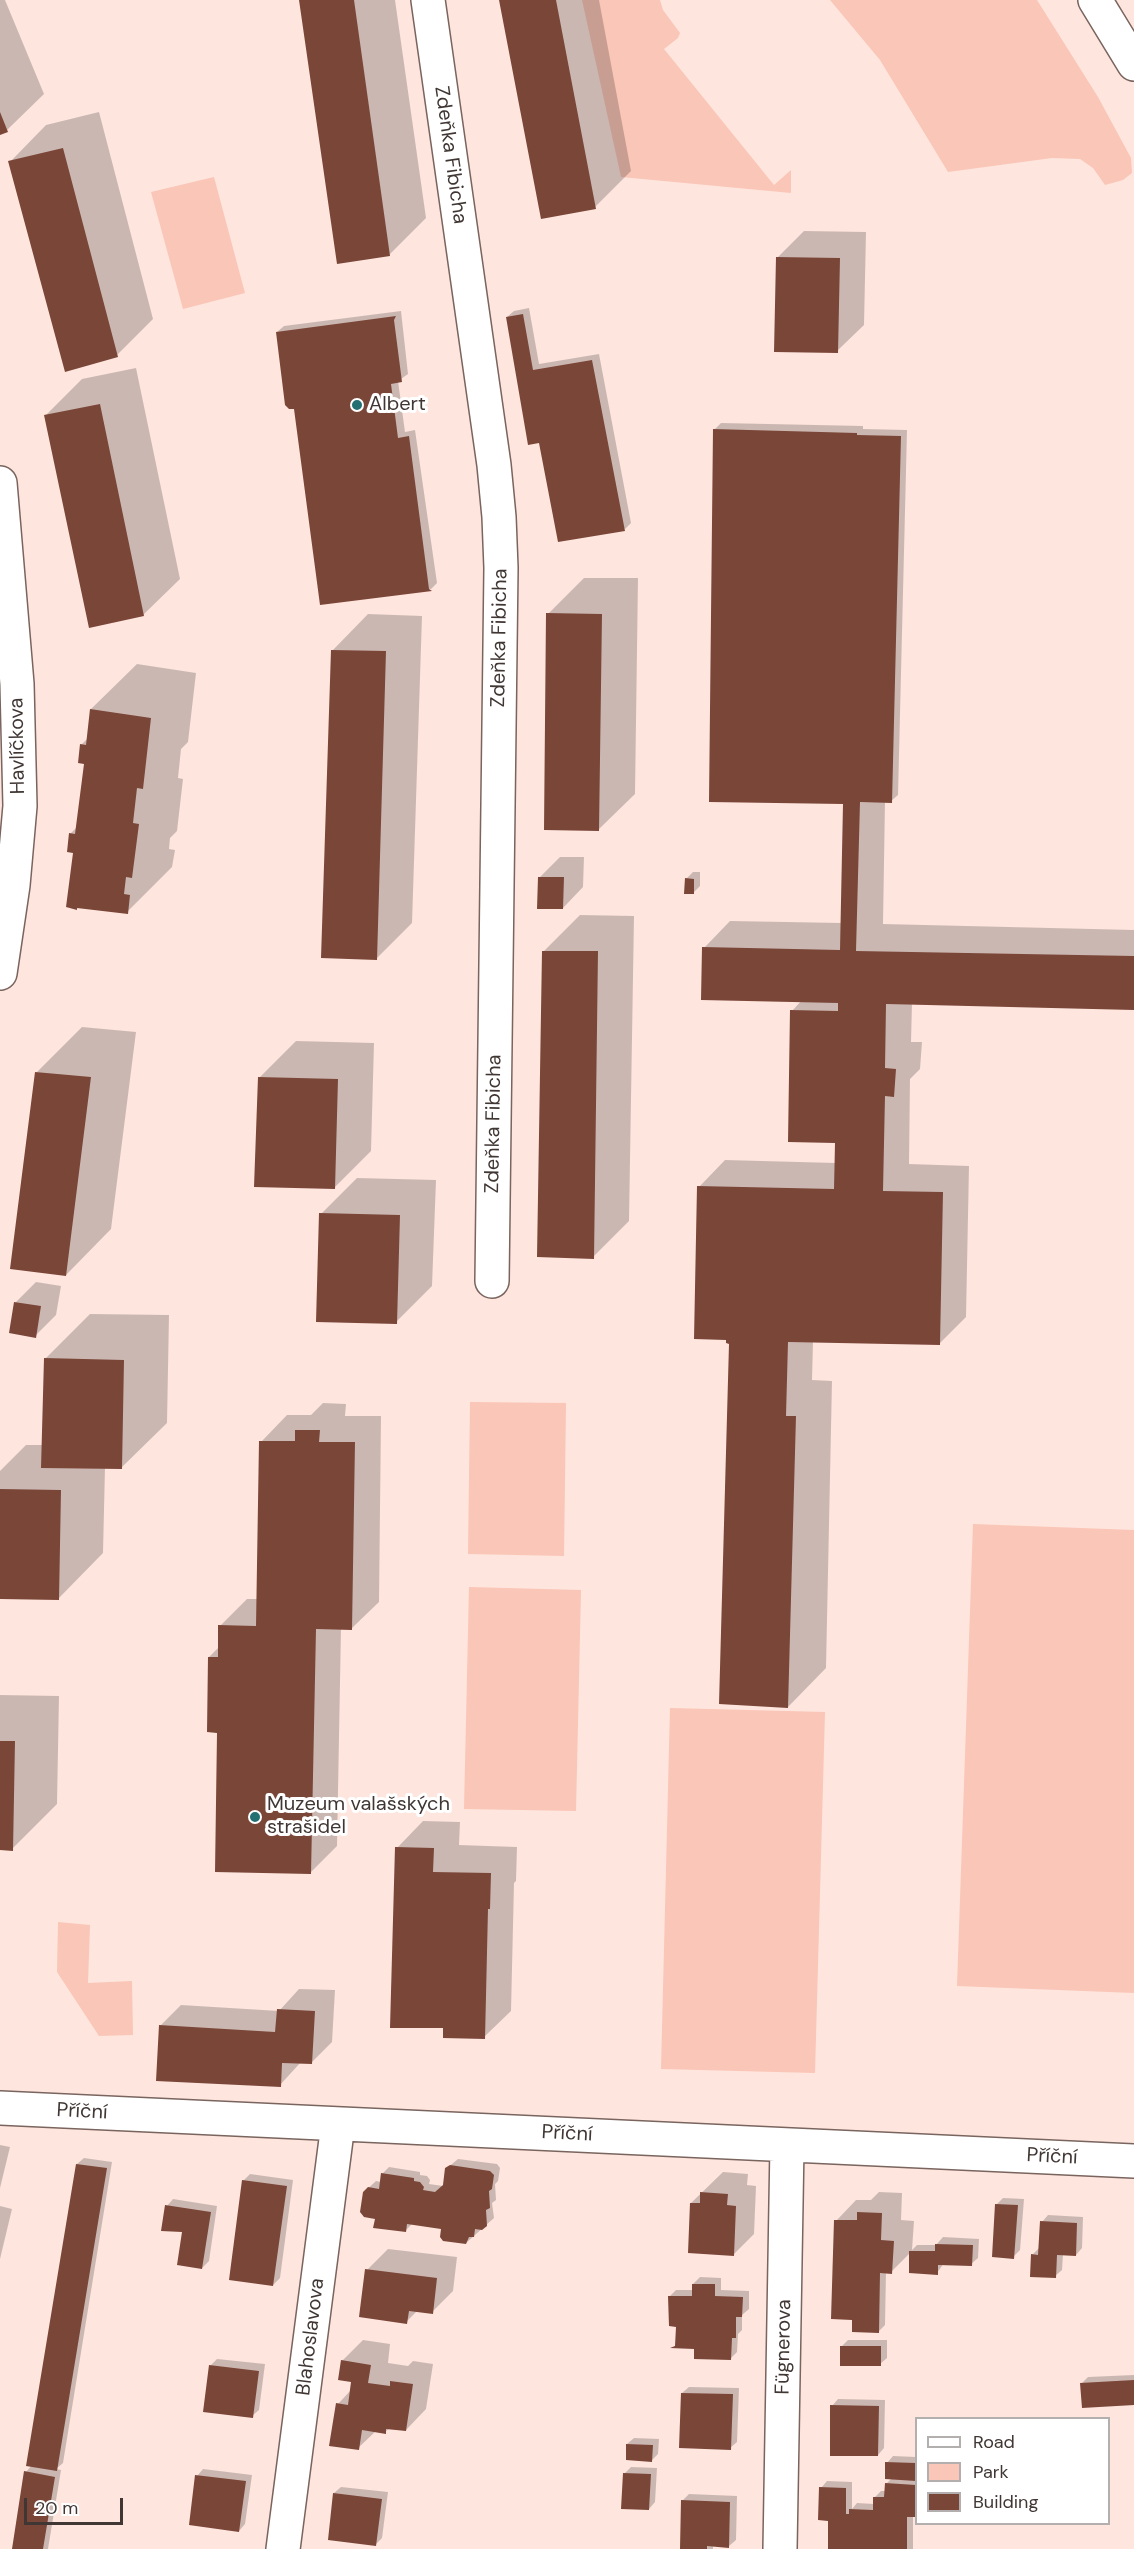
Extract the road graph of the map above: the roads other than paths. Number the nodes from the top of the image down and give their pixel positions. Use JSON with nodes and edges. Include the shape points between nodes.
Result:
{"nodes":[{"id":1,"x":428,"y":0,"type":"edge"},
{"id":2,"x":1095,"y":0,"type":"edge"},
{"id":3,"x":1134,"y":64,"type":"edge"},
{"id":4,"x":0,"y":483,"type":"edge"},
{"id":5,"x":0,"y":973,"type":"edge"},
{"id":6,"x":492,"y":1281,"type":"dead end"},
{"id":7,"x":0,"y":2108,"type":"edge"},
{"id":8,"x":338,"y":2124,"type":"junction"},
{"id":9,"x":787,"y":2145,"type":"junction"},
{"id":10,"x":1134,"y":2161,"type":"edge"},
{"id":11,"x":283,"y":2549,"type":"edge"},
{"id":12,"x":780,"y":2549,"type":"edge"}],
"edges":[{"from":1,"to":6,"type":"street","name":"Zdeňka Fibicha","via":[[499,517]]},
{"from":2,"to":3,"type":"street"},
{"from":4,"to":5,"type":"street","name":"Havlíčkova","via":[[17,684],[20,806]]},
{"from":7,"to":8,"type":"street","name":"Příční"},
{"from":8,"to":9,"type":"street","name":"Příční"},
{"from":8,"to":11,"type":"street","name":"Blahoslavova"},
{"from":9,"to":10,"type":"street","name":"Příční"},
{"from":9,"to":12,"type":"street","name":"Fügnerova"}]}
